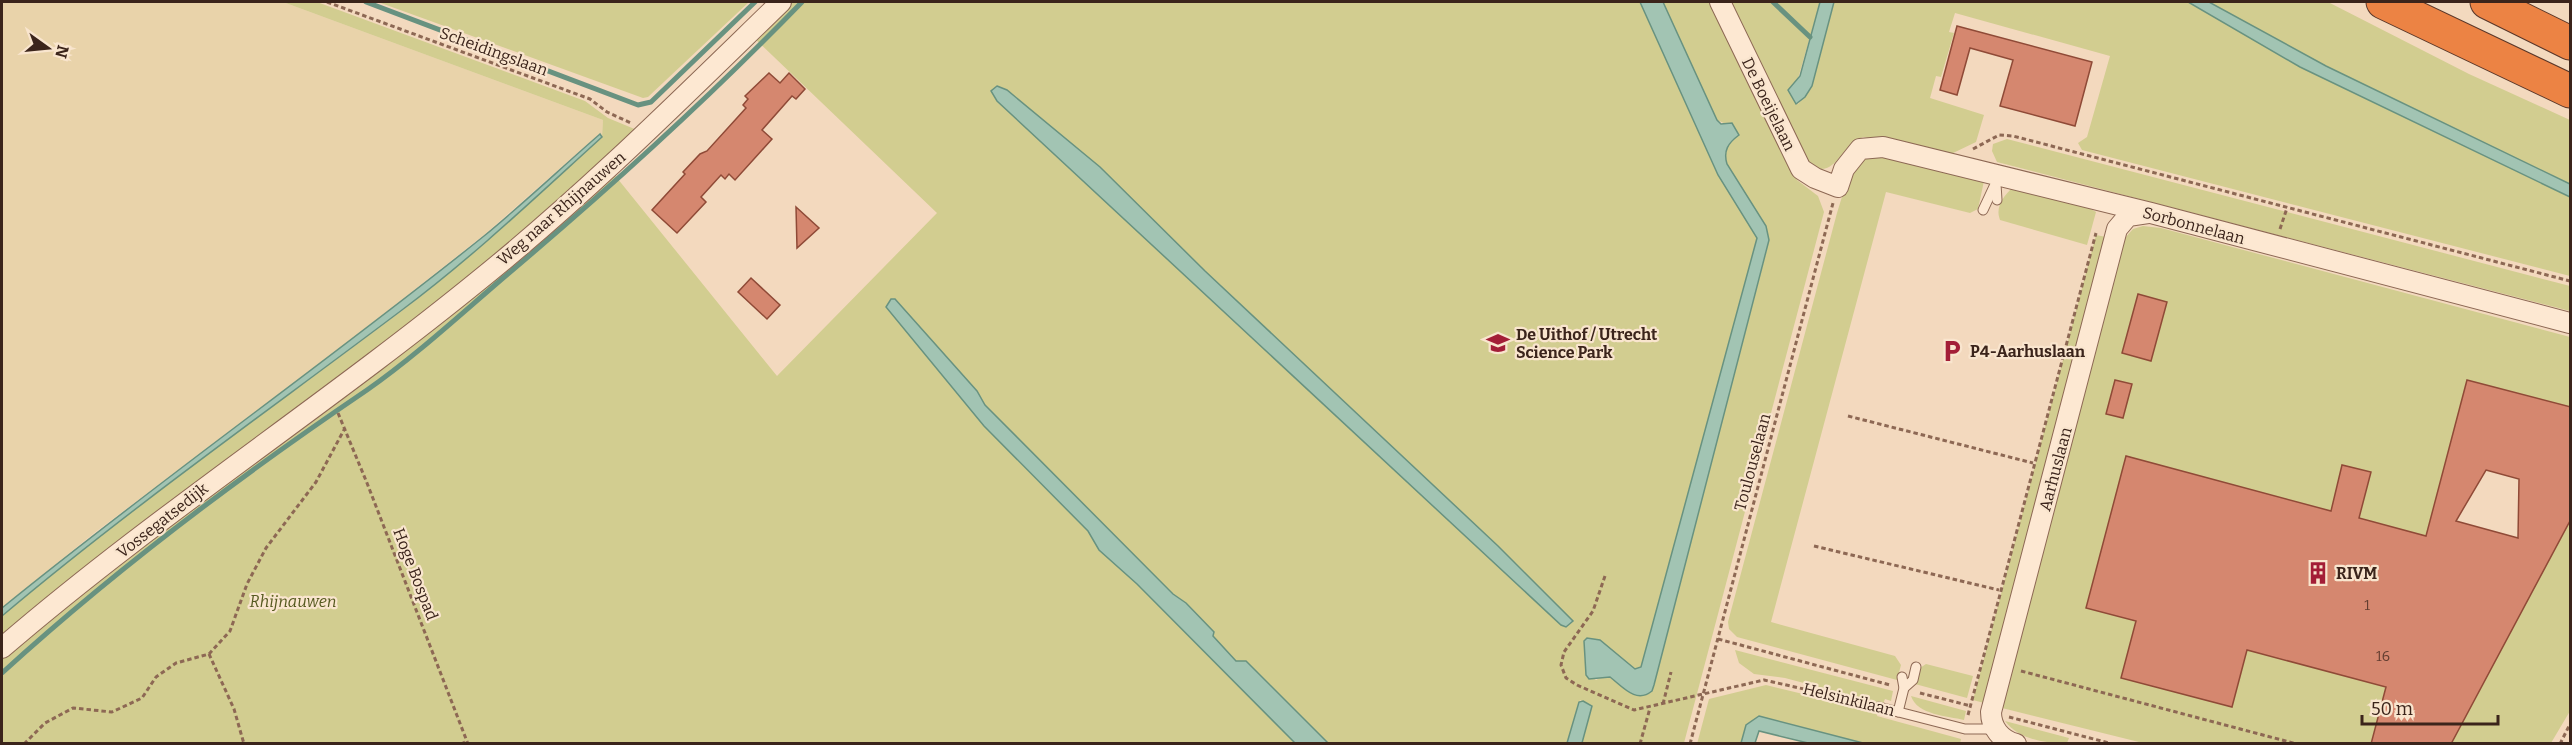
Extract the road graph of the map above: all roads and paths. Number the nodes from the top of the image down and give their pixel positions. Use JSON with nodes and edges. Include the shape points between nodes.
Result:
{"nodes":[{"id":1,"x":327,"y":2,"type":"edge"},
{"id":2,"x":781,"y":2,"type":"edge"},
{"id":3,"x":1720,"y":2,"type":"edge"},
{"id":4,"x":2382,"y":2,"type":"edge"},
{"id":5,"x":2487,"y":2,"type":"edge"},
{"id":6,"x":2571,"y":44,"type":"edge"},
{"id":7,"x":2571,"y":91,"type":"edge"},
{"id":8,"x":649,"y":131,"type":"junction"},
{"id":9,"x":1947,"y":163,"type":"junction"},
{"id":10,"x":1998,"y":180,"type":"junction"},
{"id":11,"x":1838,"y":187,"type":"junction"},
{"id":12,"x":1997,"y":200,"type":"dead end"},
{"id":13,"x":1983,"y":210,"type":"dead end"},
{"id":14,"x":2151,"y":213,"type":"junction"},
{"id":15,"x":2115,"y":238,"type":"junction"},
{"id":16,"x":2571,"y":281,"type":"edge"},
{"id":17,"x":2571,"y":323,"type":"edge"},
{"id":18,"x":328,"y":398,"type":"joint"},
{"id":19,"x":338,"y":415,"type":"dead end"},
{"id":20,"x":1848,"y":416,"type":"dead end"},
{"id":21,"x":345,"y":428,"type":"junction"},
{"id":22,"x":2033,"y":463,"type":"junction"},
{"id":23,"x":1814,"y":546,"type":"dead end"},
{"id":24,"x":1605,"y":576,"type":"dead end"},
{"id":25,"x":1999,"y":590,"type":"junction"},
{"id":26,"x":2,"y":648,"type":"edge"},
{"id":27,"x":209,"y":654,"type":"junction"},
{"id":28,"x":1916,"y":667,"type":"dead end"},
{"id":29,"x":2012,"y":669,"type":"dead end"},
{"id":30,"x":1671,"y":672,"type":"dead end"},
{"id":31,"x":1902,"y":677,"type":"dead end"},
{"id":32,"x":1904,"y":688,"type":"junction"},
{"id":33,"x":1703,"y":695,"type":"junction"},
{"id":34,"x":1663,"y":704,"type":"junction"},
{"id":35,"x":1879,"y":707,"type":"joint"},
{"id":36,"x":1650,"y":708,"type":"junction"},
{"id":37,"x":1898,"y":712,"type":"junction"},
{"id":38,"x":2571,"y":724,"type":"edge"},
{"id":39,"x":1965,"y":729,"type":"junction"},
{"id":40,"x":2007,"y":738,"type":"edge"},
{"id":41,"x":468,"y":742,"type":"edge"},
{"id":42,"x":24,"y":744,"type":"edge"},
{"id":43,"x":244,"y":744,"type":"edge"},
{"id":44,"x":461,"y":744,"type":"edge"},
{"id":45,"x":1640,"y":744,"type":"edge"},
{"id":46,"x":1690,"y":744,"type":"edge"},
{"id":47,"x":2297,"y":744,"type":"edge"},
{"id":48,"x":2560,"y":744,"type":"edge"}],
"edges":[{"from":1,"to":8,"type":"path","name":"Scheidingslaan","via":[[590,99],[607,112]]},
{"from":2,"to":8,"type":"street","name":"Weg naar Rhijnauwen"},
{"from":3,"to":11,"type":"street","name":"De Boeijelaan","via":[[1801,169]]},
{"from":4,"to":7,"type":"highway"},
{"from":5,"to":6,"type":"highway"},
{"from":8,"to":18,"type":"street","name":"Weg naar Rhijnauwen","via":[[479,281]]},
{"from":9,"to":10,"type":"street","name":"Sorbonnelaan"},
{"from":9,"to":11,"type":"street","name":"Sorbonnelaan","via":[[1871,146],[1860,149],[1851,158]]},
{"from":9,"to":16,"type":"path","via":[[1999,135],[2013,136]]},
{"from":10,"to":12,"type":"lane"},
{"from":10,"to":13,"type":"lane"},
{"from":10,"to":14,"type":"street","name":"Sorbonnelaan"},
{"from":11,"to":33,"type":"path","name":"Toulouselaan"},
{"from":14,"to":15,"type":"street","name":"Aarhuslaan","via":[[2128,216]]},
{"from":14,"to":17,"type":"street","name":"Sorbonnelaan"},
{"from":15,"to":22,"type":"path","via":[[2094,233]]},
{"from":15,"to":40,"type":"street","name":"Aarhuslaan","via":[[1991,712]]},
{"from":18,"to":26,"type":"street","name":"Vossegatsedijk","via":[[190,497]]},
{"from":19,"to":21,"type":"path","name":"Hoge Bospad"},
{"from":20,"to":22,"type":"path"},
{"from":21,"to":27,"type":"path","via":[[316,482],[266,548],[246,584],[230,631]]},
{"from":21,"to":41,"type":"path","name":"Hoge Bospad"},
{"from":22,"to":25,"type":"path"},
{"from":23,"to":25,"type":"path"},
{"from":24,"to":36,"type":"path","via":[[1593,611],[1564,652],[1563,673],[1577,685],[1629,710]]},
{"from":25,"to":39,"type":"path"},
{"from":27,"to":42,"type":"path","via":[[176,663],[156,677],[142,698],[112,712],[73,708],[45,723]]},
{"from":27,"to":43,"type":"path","via":[[234,709]]},
{"from":28,"to":32,"type":"lane","via":[[1913,680]]},
{"from":29,"to":47,"type":"path"},
{"from":30,"to":34,"type":"path"},
{"from":31,"to":32,"type":"lane"},
{"from":32,"to":37,"type":"lane"},
{"from":33,"to":34,"type":"path","name":"Helsinkilaan"},
{"from":33,"to":35,"type":"path","name":"Helsinkilaan","via":[[1771,680]]},
{"from":33,"to":46,"type":"path","name":"Toulouselaan"},
{"from":34,"to":36,"type":"path","name":"Helsinkilaan"},
{"from":35,"to":37,"type":"lane","name":"Helsinkilaan"},
{"from":36,"to":45,"type":"path"},
{"from":37,"to":39,"type":"lane","name":"Helsinkilaan"},
{"from":38,"to":48,"type":"path"},
{"from":39,"to":40,"type":"lane","name":"Helsinkilaan"},
{"from":41,"to":44,"type":"path"}]}
